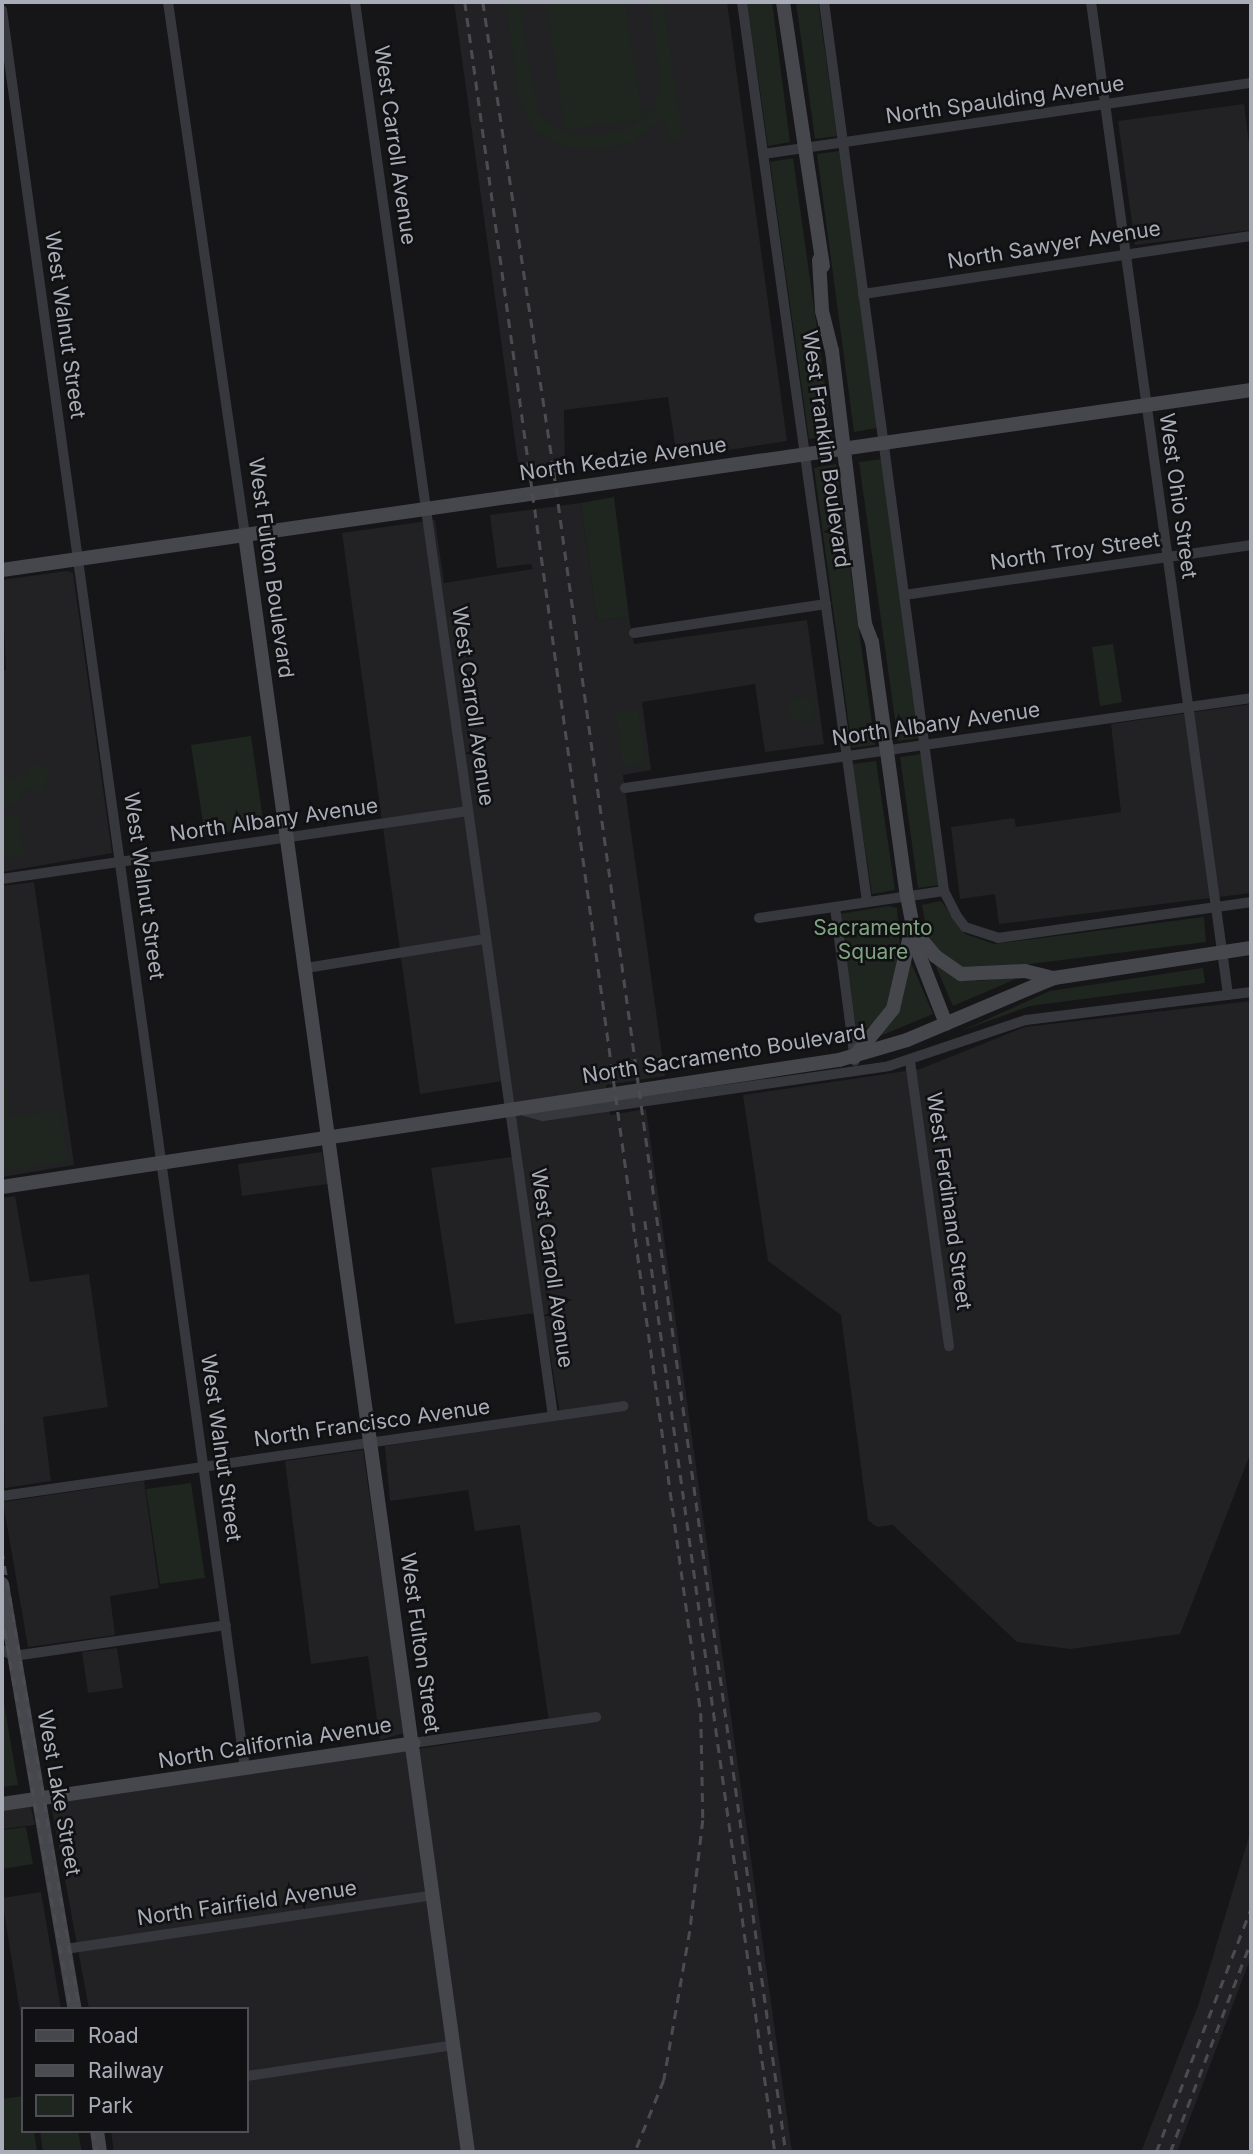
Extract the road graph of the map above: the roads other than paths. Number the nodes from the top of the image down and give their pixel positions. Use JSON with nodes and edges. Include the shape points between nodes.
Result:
{"nodes":[{"id":1,"x":168,"y":2,"type":"edge"},
{"id":2,"x":355,"y":2,"type":"edge"},
{"id":3,"x":742,"y":2,"type":"edge"},
{"id":4,"x":783,"y":2,"type":"edge"},
{"id":5,"x":824,"y":2,"type":"edge"},
{"id":6,"x":1091,"y":2,"type":"edge"},
{"id":7,"x":2,"y":10,"type":"edge"},
{"id":8,"x":1251,"y":83,"type":"edge"},
{"id":9,"x":1105,"y":105,"type":"junction"},
{"id":10,"x":843,"y":142,"type":"junction"},
{"id":11,"x":803,"y":148,"type":"junction"},
{"id":12,"x":764,"y":154,"type":"junction"},
{"id":13,"x":1251,"y":236,"type":"edge"},
{"id":14,"x":1125,"y":253,"type":"junction"},
{"id":15,"x":863,"y":294,"type":"junction"},
{"id":16,"x":1251,"y":390,"type":"edge"},
{"id":17,"x":1146,"y":405,"type":"junction"},
{"id":18,"x":884,"y":443,"type":"junction"},
{"id":19,"x":845,"y":449,"type":"junction"},
{"id":20,"x":805,"y":454,"type":"junction"},
{"id":21,"x":426,"y":509,"type":"junction"},
{"id":22,"x":246,"y":535,"type":"junction"},
{"id":23,"x":1251,"y":545,"type":"edge"},
{"id":24,"x":1167,"y":557,"type":"junction"},
{"id":25,"x":78,"y":559,"type":"junction"},
{"id":26,"x":2,"y":570,"type":"edge"},
{"id":27,"x":904,"y":595,"type":"junction"},
{"id":28,"x":826,"y":604,"type":"junction"},
{"id":29,"x":634,"y":633,"type":"dead end"},
{"id":30,"x":1251,"y":698,"type":"edge"},
{"id":31,"x":1188,"y":707,"type":"junction"},
{"id":32,"x":925,"y":746,"type":"junction"},
{"id":33,"x":887,"y":751,"type":"junction"},
{"id":34,"x":847,"y":756,"type":"junction"},
{"id":35,"x":625,"y":788,"type":"dead end"},
{"id":36,"x":468,"y":811,"type":"junction"},
{"id":37,"x":288,"y":837,"type":"junction"},
{"id":38,"x":121,"y":862,"type":"junction"},
{"id":39,"x":2,"y":879,"type":"edge"},
{"id":40,"x":944,"y":891,"type":"junction"},
{"id":41,"x":907,"y":896,"type":"junction"},
{"id":42,"x":867,"y":902,"type":"junction"},
{"id":43,"x":1251,"y":902,"type":"edge"},
{"id":44,"x":835,"y":907,"type":"junction"},
{"id":45,"x":1216,"y":907,"type":"junction"},
{"id":46,"x":759,"y":918,"type":"dead end"},
{"id":47,"x":912,"y":927,"type":"junction"},
{"id":48,"x":486,"y":939,"type":"junction"},
{"id":49,"x":1251,"y":947,"type":"edge"},
{"id":50,"x":1222,"y":952,"type":"junction"},
{"id":51,"x":306,"y":968,"type":"junction"},
{"id":52,"x":1054,"y":978,"type":"junction"},
{"id":53,"x":1251,"y":992,"type":"edge"},
{"id":54,"x":1228,"y":995,"type":"junction"},
{"id":55,"x":946,"y":1024,"type":"junction"},
{"id":56,"x":910,"y":1061,"type":"junction"},
{"id":57,"x":855,"y":1064,"type":"junction"},
{"id":58,"x":517,"y":1112,"type":"junction"},
{"id":59,"x":329,"y":1140,"type":"junction"},
{"id":60,"x":163,"y":1164,"type":"junction"},
{"id":61,"x":2,"y":1187,"type":"edge"},
{"id":62,"x":949,"y":1346,"type":"dead end"},
{"id":63,"x":624,"y":1406,"type":"dead end"},
{"id":64,"x":553,"y":1416,"type":"junction"},
{"id":65,"x":372,"y":1443,"type":"junction"},
{"id":66,"x":204,"y":1467,"type":"junction"},
{"id":67,"x":2,"y":1496,"type":"edge"},
{"id":68,"x":2,"y":1584,"type":"edge"},
{"id":69,"x":226,"y":1625,"type":"junction"},
{"id":70,"x":7,"y":1649,"type":"edge"},
{"id":71,"x":596,"y":1717,"type":"dead end"},
{"id":72,"x":413,"y":1743,"type":"junction"},
{"id":73,"x":245,"y":1769,"type":"junction"},
{"id":74,"x":36,"y":1801,"type":"junction"},
{"id":75,"x":2,"y":1804,"type":"edge"},
{"id":76,"x":433,"y":1895,"type":"junction"},
{"id":77,"x":65,"y":1949,"type":"junction"},
{"id":78,"x":75,"y":2007,"type":"edge"},
{"id":79,"x":454,"y":2045,"type":"junction"},
{"id":80,"x":248,"y":2076,"type":"edge"},
{"id":81,"x":97,"y":2133,"type":"edge"},
{"id":82,"x":100,"y":2152,"type":"edge"},
{"id":83,"x":468,"y":2152,"type":"edge"}],
"edges":[{"from":1,"to":22,"type":"street","name":"West Fulton Boulevard"},
{"from":2,"to":21,"type":"street","name":"West Carroll Avenue"},
{"from":3,"to":12,"type":"street","name":"West Franklin Boulevard"},
{"from":4,"to":11,"type":"street","name":"West Franklin Boulevard"},
{"from":5,"to":10,"type":"street"},
{"from":6,"to":9,"type":"street","name":"West Ohio Street"},
{"from":7,"to":25,"type":"street","name":"West Walnut Street"},
{"from":8,"to":9,"type":"street","name":"North Spaulding Avenue"},
{"from":9,"to":10,"type":"street","name":"North Spaulding Avenue"},
{"from":9,"to":14,"type":"street","name":"West Ohio Street"},
{"from":10,"to":11,"type":"street","name":"North Spaulding Avenue"},
{"from":10,"to":15,"type":"street"},
{"from":11,"to":12,"type":"street","name":"North Spaulding Avenue"},
{"from":11,"to":19,"type":"street","name":"West Franklin Boulevard","via":[[833,322],[830,338]]},
{"from":12,"to":20,"type":"street","name":"West Franklin Boulevard"},
{"from":13,"to":14,"type":"street","name":"North Sawyer Avenue"},
{"from":14,"to":15,"type":"street","name":"North Sawyer Avenue"},
{"from":14,"to":17,"type":"street","name":"West Ohio Street"},
{"from":15,"to":18,"type":"street"},
{"from":16,"to":17,"type":"street","name":"North Kedzie Avenue"},
{"from":17,"to":18,"type":"street","name":"North Kedzie Avenue"},
{"from":17,"to":24,"type":"street","name":"West Ohio Street"},
{"from":18,"to":19,"type":"street","name":"North Kedzie Avenue"},
{"from":18,"to":27,"type":"street"},
{"from":19,"to":20,"type":"street","name":"North Kedzie Avenue"},
{"from":19,"to":33,"type":"street","name":"West Franklin Boulevard","via":[[860,558],[868,573]]},
{"from":20,"to":21,"type":"street","name":"North Kedzie Avenue"},
{"from":20,"to":28,"type":"street","name":"West Franklin Boulevard"},
{"from":21,"to":22,"type":"street","name":"North Kedzie Avenue"},
{"from":21,"to":36,"type":"street","name":"West Carroll Avenue"},
{"from":22,"to":25,"type":"street","name":"North Kedzie Avenue"},
{"from":22,"to":37,"type":"street","name":"West Fulton Boulevard"},
{"from":23,"to":24,"type":"street","name":"North Troy Street"},
{"from":24,"to":27,"type":"street","name":"North Troy Street"},
{"from":24,"to":31,"type":"street","name":"West Ohio Street"},
{"from":25,"to":26,"type":"street","name":"North Kedzie Avenue"},
{"from":25,"to":38,"type":"street","name":"West Walnut Street"},
{"from":27,"to":32,"type":"street"},
{"from":28,"to":29,"type":"street"},
{"from":28,"to":34,"type":"street","name":"West Franklin Boulevard"},
{"from":30,"to":31,"type":"street","name":"North Albany Avenue"},
{"from":31,"to":32,"type":"street","name":"North Albany Avenue"},
{"from":31,"to":45,"type":"street","name":"West Ohio Street"},
{"from":32,"to":33,"type":"street","name":"North Albany Avenue"},
{"from":32,"to":40,"type":"street"},
{"from":33,"to":34,"type":"street","name":"North Albany Avenue"},
{"from":33,"to":41,"type":"street","name":"West Franklin Boulevard"},
{"from":34,"to":35,"type":"street","name":"North Albany Avenue"},
{"from":34,"to":42,"type":"street","name":"West Franklin Boulevard"},
{"from":36,"to":37,"type":"street","name":"North Albany Avenue"},
{"from":36,"to":48,"type":"street","name":"West Carroll Avenue"},
{"from":37,"to":38,"type":"street","name":"North Albany Avenue"},
{"from":37,"to":51,"type":"street","name":"West Fulton Boulevard"},
{"from":38,"to":39,"type":"street","name":"North Albany Avenue"},
{"from":38,"to":60,"type":"street","name":"West Walnut Street"},
{"from":40,"to":41,"type":"street"},
{"from":40,"to":45,"type":"street","via":[[965,927],[998,938]]},
{"from":41,"to":42,"type":"street"},
{"from":41,"to":47,"type":"street","name":"West Franklin Boulevard"},
{"from":42,"to":44,"type":"street"},
{"from":43,"to":45,"type":"street"},
{"from":44,"to":46,"type":"street"},
{"from":44,"to":57,"type":"street"},
{"from":45,"to":50,"type":"street","name":"West Ohio Street"},
{"from":47,"to":52,"type":"street","via":[[935,956],[961,974],[1025,971]]},
{"from":47,"to":55,"type":"street","name":"West Franklin Boulevard"},
{"from":47,"to":57,"type":"street","via":[[893,1009]]},
{"from":48,"to":51,"type":"street"},
{"from":48,"to":58,"type":"street","name":"West Carroll Avenue"},
{"from":49,"to":50,"type":"street","name":"North Sacramento Boulevard"},
{"from":50,"to":52,"type":"street","name":"North Sacramento Boulevard"},
{"from":50,"to":54,"type":"street","name":"West Ohio Street"},
{"from":51,"to":59,"type":"street","name":"West Fulton Boulevard"},
{"from":52,"to":55,"type":"street","name":"North Sacramento Boulevard"},
{"from":53,"to":54,"type":"street","name":"North Sacramento Boulevard"},
{"from":54,"to":56,"type":"street","name":"North Sacramento Boulevard","via":[[1026,1020]]},
{"from":55,"to":57,"type":"street","name":"North Sacramento Boulevard"},
{"from":56,"to":57,"type":"street","name":"North Sacramento Boulevard"},
{"from":56,"to":62,"type":"street","name":"West Ferdinand Street"},
{"from":57,"to":58,"type":"street","name":"North Sacramento Boulevard"},
{"from":58,"to":59,"type":"street","name":"North Sacramento Boulevard"},
{"from":58,"to":64,"type":"street","name":"West Carroll Avenue"},
{"from":59,"to":60,"type":"street","name":"North Sacramento Boulevard"},
{"from":59,"to":65,"type":"street","name":"West Fulton Street"},
{"from":60,"to":61,"type":"street","name":"North Sacramento Boulevard"},
{"from":60,"to":66,"type":"street","name":"West Walnut Street"},
{"from":63,"to":64,"type":"street","name":"North Francisco Avenue"},
{"from":64,"to":65,"type":"street","name":"North Francisco Avenue"},
{"from":65,"to":66,"type":"street","name":"North Francisco Avenue"},
{"from":65,"to":72,"type":"street","name":"West Fulton Street"},
{"from":66,"to":67,"type":"street","name":"North Francisco Avenue"},
{"from":66,"to":69,"type":"street","name":"West Walnut Street"},
{"from":68,"to":70,"type":"street","name":"West Lake Street"},
{"from":69,"to":70,"type":"street"},
{"from":69,"to":73,"type":"street","name":"West Walnut Street"},
{"from":70,"to":74,"type":"street","name":"West Lake Street","via":[[27,1729],[20,1742]]},
{"from":71,"to":72,"type":"street","name":"North California Avenue"},
{"from":72,"to":73,"type":"street","name":"North California Avenue"},
{"from":72,"to":76,"type":"street","name":"West Fulton Street"},
{"from":73,"to":74,"type":"street","name":"North California Avenue"},
{"from":74,"to":75,"type":"street","name":"North California Avenue"},
{"from":74,"to":77,"type":"street","name":"West Lake Street"},
{"from":76,"to":77,"type":"street","name":"North Fairfield Avenue"},
{"from":76,"to":79,"type":"street","name":"West Fulton Street"},
{"from":77,"to":78,"type":"street","name":"West Lake Street"},
{"from":79,"to":80,"type":"street"},
{"from":79,"to":83,"type":"street","name":"West Fulton Street"},
{"from":81,"to":82,"type":"street"}]}
